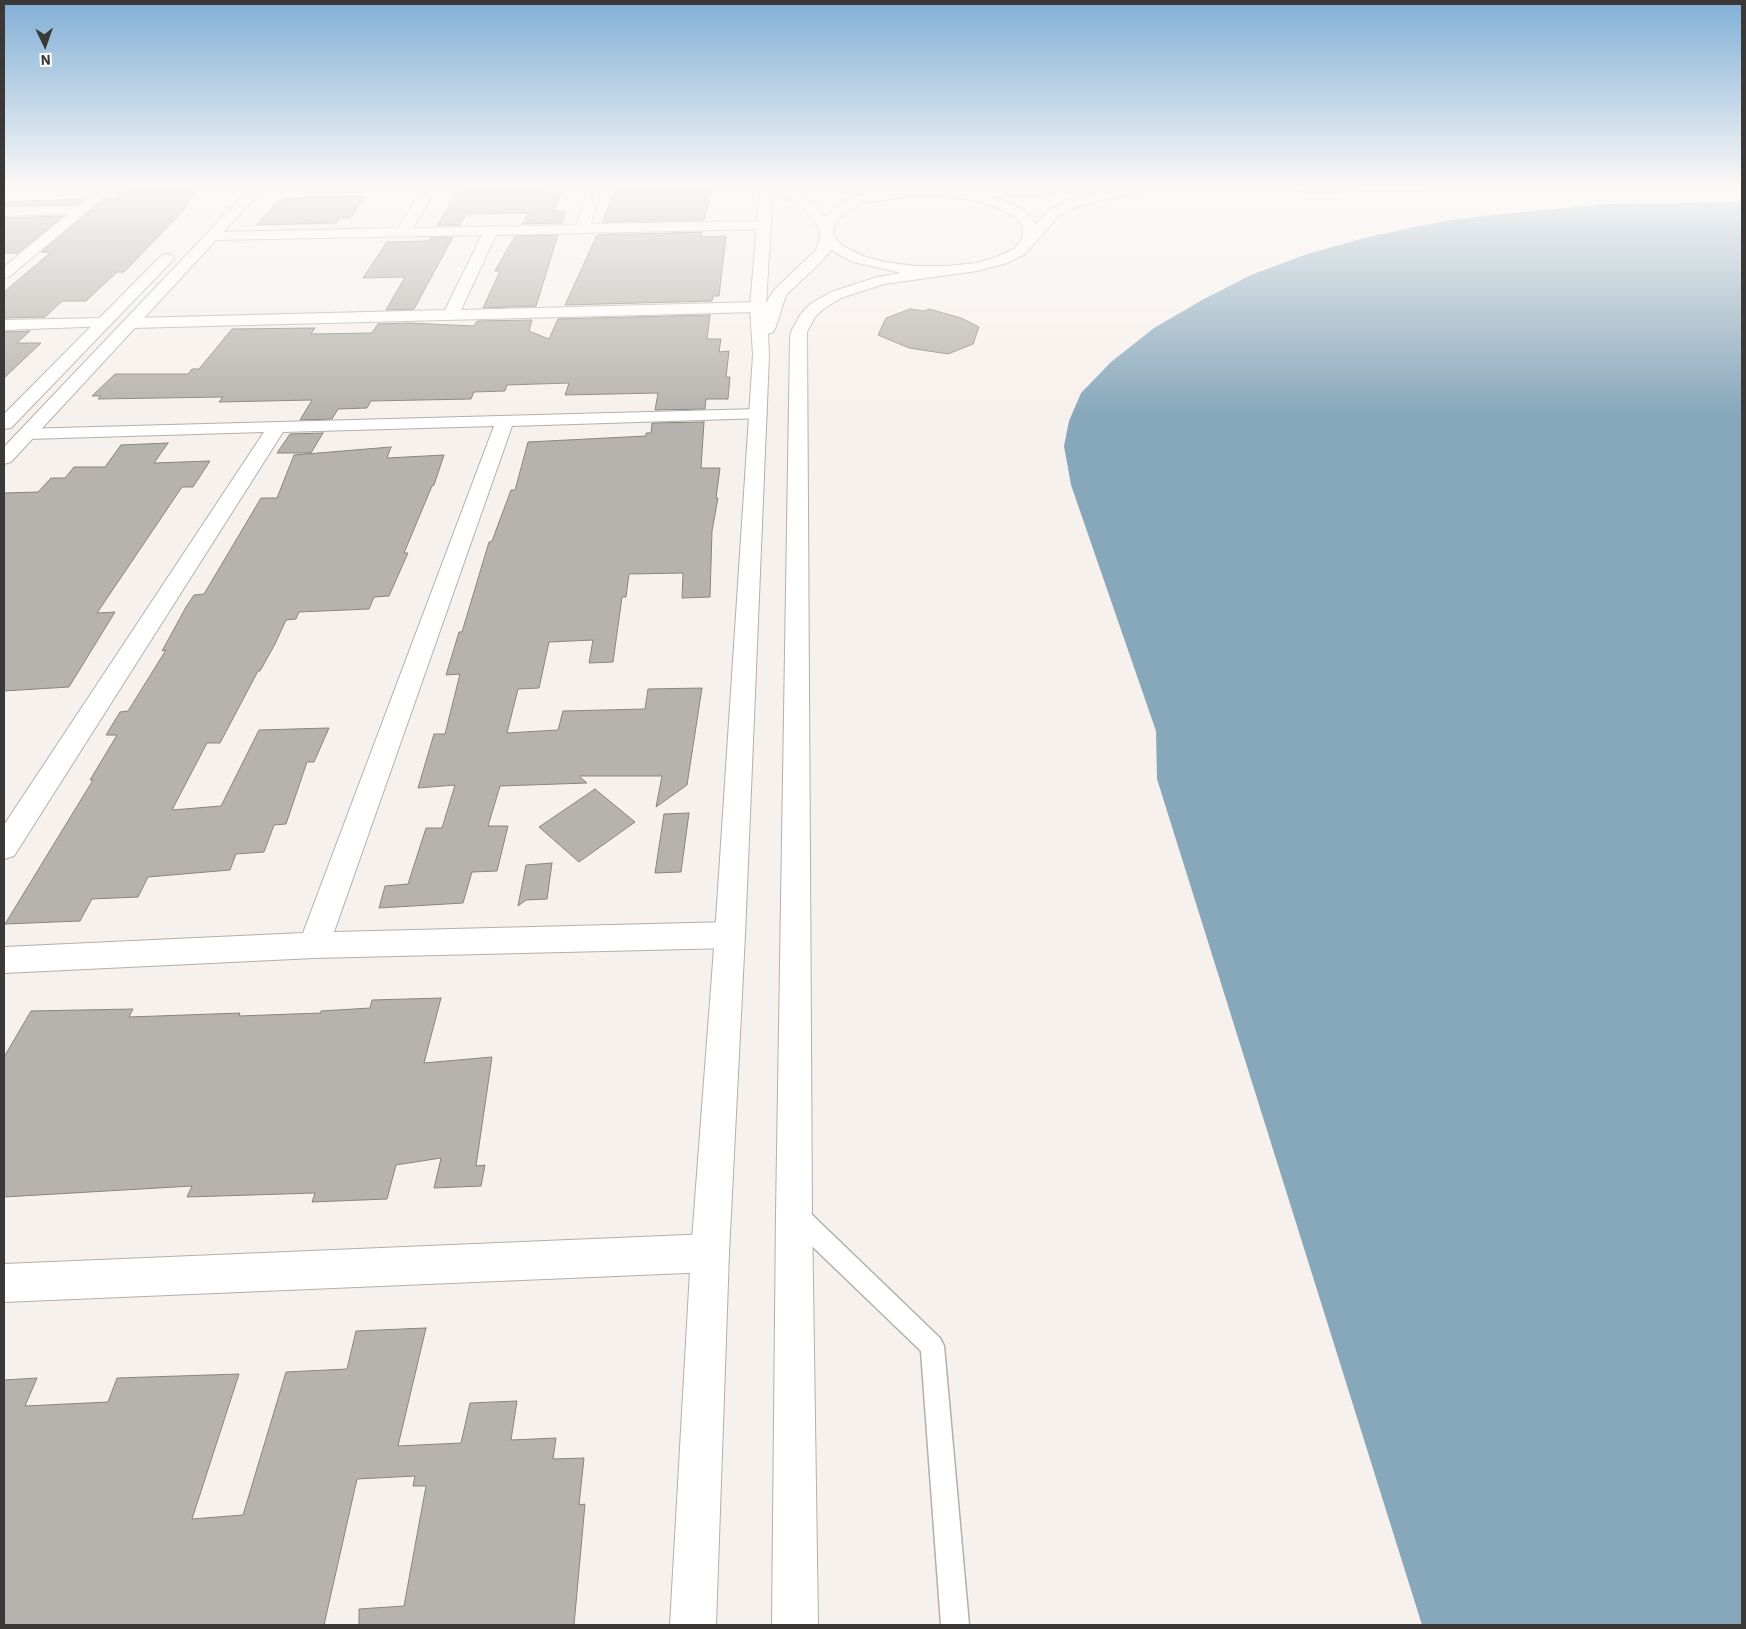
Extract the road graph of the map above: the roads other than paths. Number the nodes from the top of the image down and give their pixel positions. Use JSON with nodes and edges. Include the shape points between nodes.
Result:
{"nodes":[{"id":1,"x":18,"y":263,"type":"edge"},
{"id":2,"x":162,"y":263,"type":"edge"},
{"id":3,"x":188,"y":263,"type":"edge"},
{"id":4,"x":475,"y":263,"type":"edge"},
{"id":5,"x":761,"y":263,"type":"edge"},
{"id":6,"x":812,"y":263,"type":"edge"},
{"id":7,"x":873,"y":263,"type":"edge"},
{"id":8,"x":991,"y":263,"type":"edge"},
{"id":9,"x":948,"y":270,"type":"junction"},
{"id":10,"x":4,"y":274,"type":"edge"},
{"id":11,"x":148,"y":278,"type":"junction"},
{"id":12,"x":758,"y":307,"type":"junction"},
{"id":13,"x":451,"y":315,"type":"junction"},
{"id":14,"x":132,"y":322,"type":"junction"},
{"id":15,"x":103,"y":323,"type":"junction"},
{"id":16,"x":4,"y":325,"type":"edge"},
{"id":17,"x":761,"y":355,"type":"junction"},
{"id":18,"x":758,"y":414,"type":"junction"},
{"id":19,"x":505,"y":421,"type":"junction"},
{"id":20,"x":4,"y":424,"type":"edge"},
{"id":21,"x":277,"y":427,"type":"junction"},
{"id":22,"x":28,"y":433,"type":"junction"},
{"id":23,"x":4,"y":458,"type":"edge"},
{"id":24,"x":4,"y":848,"type":"edge"},
{"id":25,"x":730,"y":935,"type":"junction"},
{"id":26,"x":314,"y":945,"type":"junction"},
{"id":27,"x":4,"y":960,"type":"edge"},
{"id":28,"x":794,"y":1213,"type":"junction"},
{"id":29,"x":710,"y":1252,"type":"junction"},
{"id":30,"x":4,"y":1283,"type":"edge"},
{"id":31,"x":694,"y":1625,"type":"edge"},
{"id":32,"x":795,"y":1625,"type":"edge"},
{"id":33,"x":955,"y":1625,"type":"edge"}],
"edges":[{"from":1,"to":10,"type":"street"},
{"from":2,"to":11,"type":"street"},
{"from":3,"to":14,"type":"street"},
{"from":4,"to":13,"type":"street"},
{"from":5,"to":12,"type":"street"},
{"from":6,"to":17,"type":"street","via":[[779,293]]},
{"from":7,"to":9,"type":"street","via":[[915,270]]},
{"from":8,"to":9,"type":"street"},
{"from":9,"to":28,"type":"street","via":[[882,280],[836,295],[808,315],[799,332]]},
{"from":11,"to":14,"type":"street"},
{"from":11,"to":15,"type":"street"},
{"from":12,"to":13,"type":"street"},
{"from":12,"to":17,"type":"street"},
{"from":13,"to":14,"type":"street"},
{"from":14,"to":22,"type":"street"},
{"from":15,"to":16,"type":"street"},
{"from":15,"to":20,"type":"street"},
{"from":17,"to":18,"type":"street"},
{"from":18,"to":19,"type":"street"},
{"from":18,"to":25,"type":"street"},
{"from":19,"to":21,"type":"street"},
{"from":19,"to":26,"type":"street"},
{"from":21,"to":22,"type":"street"},
{"from":21,"to":24,"type":"street"},
{"from":22,"to":23,"type":"street"},
{"from":25,"to":26,"type":"street"},
{"from":25,"to":29,"type":"street"},
{"from":26,"to":27,"type":"street"},
{"from":28,"to":32,"type":"street"},
{"from":28,"to":33,"type":"lane","via":[[932,1346]]},
{"from":29,"to":30,"type":"street"},
{"from":29,"to":31,"type":"street"}]}
